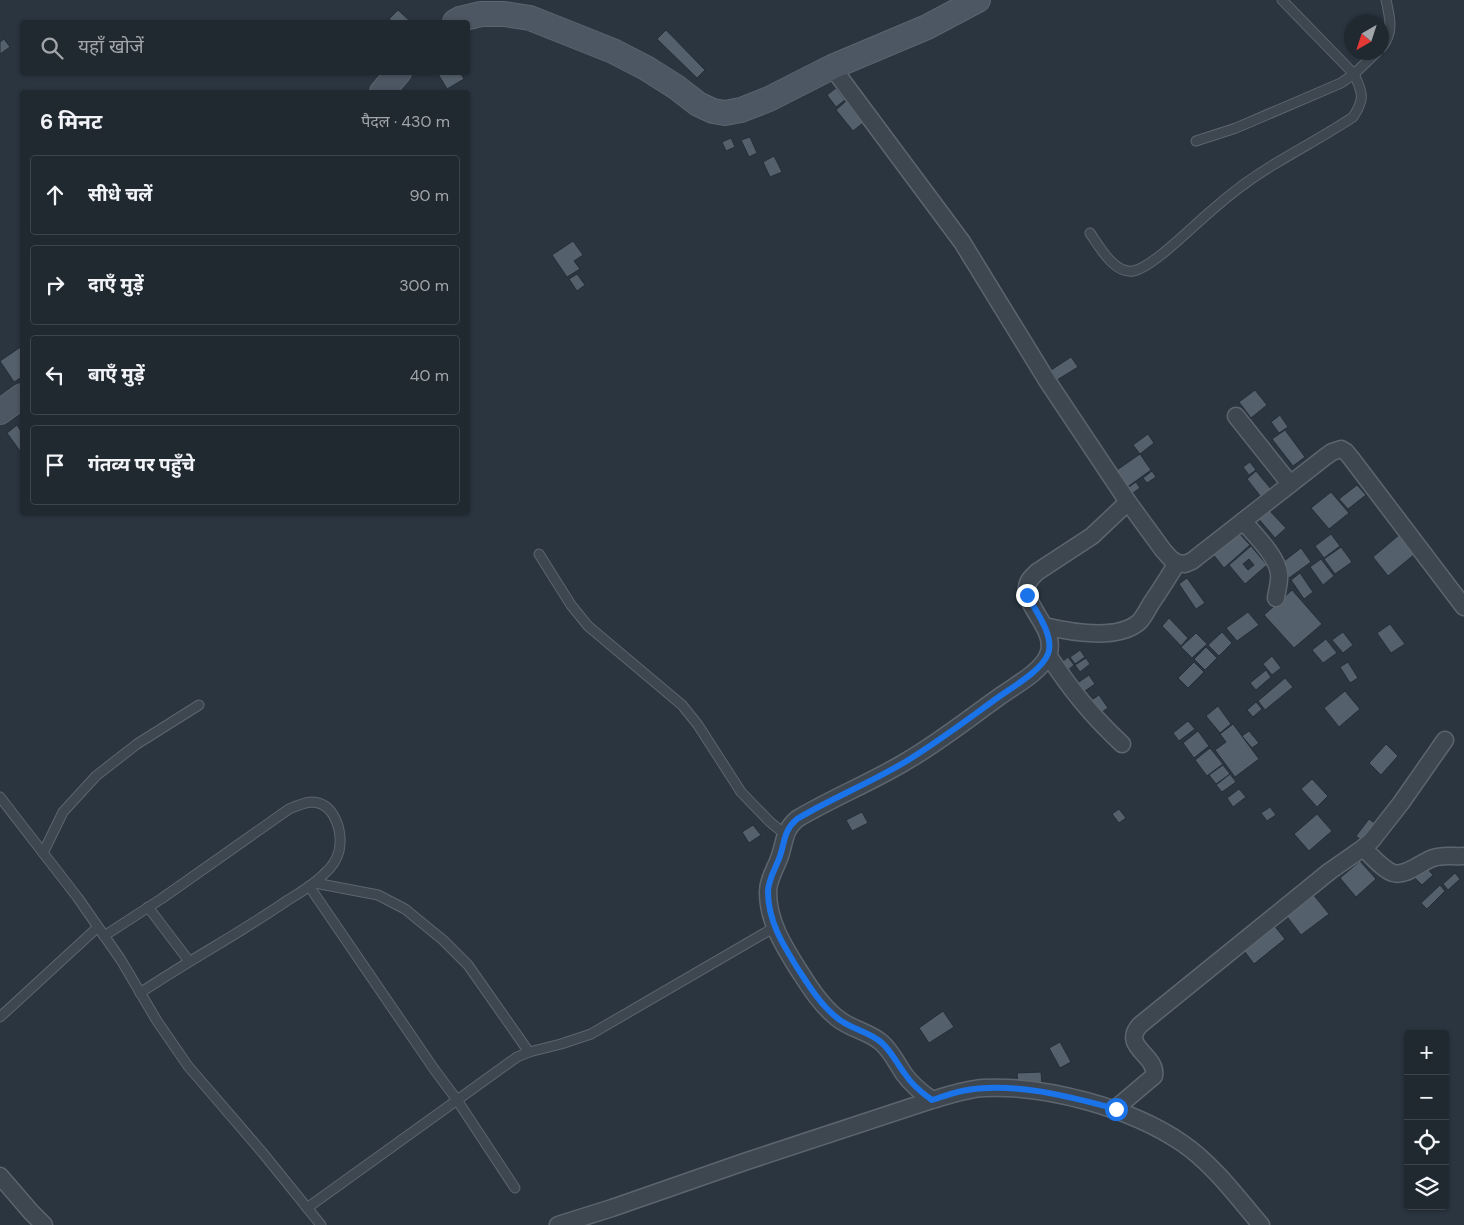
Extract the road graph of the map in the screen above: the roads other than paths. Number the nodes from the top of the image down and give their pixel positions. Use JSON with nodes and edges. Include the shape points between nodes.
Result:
{"nodes":[{"id":1,"x":978,"y":0,"type":"edge"},
{"id":2,"x":1282,"y":0,"type":"edge"},
{"id":3,"x":1386,"y":0,"type":"edge"},
{"id":4,"x":460,"y":20,"type":"edge"},
{"id":5,"x":1389,"y":35,"type":"edge"},
{"id":6,"x":1369,"y":60,"type":"edge"},
{"id":7,"x":832,"y":67,"type":"junction"},
{"id":8,"x":1354,"y":74,"type":"junction"},
{"id":9,"x":396,"y":75,"type":"edge"},
{"id":10,"x":384,"y":90,"type":"edge"},
{"id":11,"x":1196,"y":141,"type":"dead end"},
{"id":12,"x":1090,"y":233,"type":"dead end"},
{"id":13,"x":20,"y":397,"type":"edge"},
{"id":14,"x":0,"y":412,"type":"edge"},
{"id":15,"x":1236,"y":416,"type":"dead end"},
{"id":16,"x":1290,"y":484,"type":"junction"},
{"id":17,"x":1128,"y":502,"type":"junction"},
{"id":18,"x":1243,"y":521,"type":"junction"},
{"id":19,"x":539,"y":554,"type":"dead end"},
{"id":20,"x":1177,"y":563,"type":"junction"},
{"id":21,"x":1276,"y":598,"type":"dead end"},
{"id":22,"x":1464,"y":607,"type":"edge"},
{"id":23,"x":1044,"y":626,"type":"junction"},
{"id":24,"x":1048,"y":654,"type":"junction"},
{"id":25,"x":199,"y":705,"type":"dead end"},
{"id":26,"x":1446,"y":740,"type":"dead end"},
{"id":27,"x":1122,"y":744,"type":"dead end"},
{"id":28,"x":0,"y":797,"type":"edge"},
{"id":29,"x":786,"y":834,"type":"junction"},
{"id":30,"x":1363,"y":848,"type":"junction"},
{"id":31,"x":43,"y":853,"type":"junction"},
{"id":32,"x":1464,"y":856,"type":"edge"},
{"id":33,"x":312,"y":884,"type":"junction"},
{"id":34,"x":148,"y":907,"type":"junction"},
{"id":35,"x":98,"y":927,"type":"junction"},
{"id":36,"x":775,"y":927,"type":"junction"},
{"id":37,"x":104,"y":936,"type":"junction"},
{"id":38,"x":189,"y":961,"type":"junction"},
{"id":39,"x":140,"y":993,"type":"junction"},
{"id":40,"x":0,"y":1017,"type":"edge"},
{"id":41,"x":528,"y":1052,"type":"junction"},
{"id":42,"x":457,"y":1100,"type":"junction"},
{"id":43,"x":932,"y":1100,"type":"junction"},
{"id":44,"x":1116,"y":1109,"type":"junction"},
{"id":45,"x":0,"y":1176,"type":"edge"},
{"id":46,"x":515,"y":1188,"type":"dead end"},
{"id":47,"x":307,"y":1208,"type":"junction"},
{"id":48,"x":44,"y":1225,"type":"edge"},
{"id":49,"x":321,"y":1225,"type":"edge"},
{"id":50,"x":558,"y":1225,"type":"edge"},
{"id":51,"x":1261,"y":1225,"type":"edge"}],
"edges":[{"from":1,"to":7,"type":"street","via":[[927,28]]},
{"from":2,"to":8,"type":"lane"},
{"from":3,"to":5,"type":"lane","via":[[1391,21]]},
{"from":4,"to":7,"type":"street","via":[[481,14],[530,18],[613,51],[646,68],[698,104],[725,113],[769,99]]},
{"from":6,"to":8,"type":"lane"},
{"from":7,"to":17,"type":"street","via":[[962,242],[1048,382]]},
{"from":8,"to":11,"type":"lane","via":[[1312,96]]},
{"from":8,"to":12,"type":"lane","via":[[1362,99],[1353,117],[1240,187],[1175,244],[1140,269],[1132,272],[1117,267],[1105,256]]},
{"from":9,"to":10,"type":"street"},
{"from":13,"to":14,"type":"street"},
{"from":15,"to":16,"type":"street"},
{"from":16,"to":18,"type":"street"},
{"from":16,"to":22,"type":"street","via":[[1332,452],[1341,449],[1346,452]]},
{"from":17,"to":20,"type":"street","via":[[1163,550]]},
{"from":17,"to":23,"type":"street","via":[[1092,536],[1030,579],[1027,595]]},
{"from":18,"to":20,"type":"street","via":[[1192,561]]},
{"from":18,"to":21,"type":"street","via":[[1278,566],[1280,575]]},
{"from":19,"to":29,"type":"lane","via":[[588,626],[682,705],[741,792]]},
{"from":20,"to":23,"type":"street","via":[[1139,622],[1129,628],[1098,633]]},
{"from":23,"to":24,"type":"street","via":[[1050,645]]},
{"from":24,"to":27,"type":"street","via":[[1085,707]]},
{"from":24,"to":29,"type":"street","via":[[1032,673],[922,751],[797,819]]},
{"from":25,"to":31,"type":"lane","via":[[138,744],[96,776],[63,812]]},
{"from":26,"to":30,"type":"street","via":[[1401,803]]},
{"from":28,"to":31,"type":"lane"},
{"from":29,"to":36,"type":"street","via":[[768,890]]},
{"from":30,"to":32,"type":"street","via":[[1398,874],[1436,857]]},
{"from":30,"to":44,"type":"street","via":[[1330,871],[1140,1025],[1134,1039],[1153,1066],[1154,1076]]},
{"from":31,"to":35,"type":"lane"},
{"from":33,"to":34,"type":"lane","via":[[334,864],[339,852],[340,834],[328,809],[311,802],[300,804],[278,817]]},
{"from":33,"to":38,"type":"lane"},
{"from":33,"to":41,"type":"lane","via":[[378,895],[405,909],[444,940],[468,965]]},
{"from":33,"to":42,"type":"lane"},
{"from":34,"to":37,"type":"lane"},
{"from":34,"to":38,"type":"lane"},
{"from":35,"to":37,"type":"lane"},
{"from":35,"to":40,"type":"lane"},
{"from":36,"to":41,"type":"lane","via":[[591,1034]]},
{"from":36,"to":43,"type":"street","via":[[811,990],[836,1018],[883,1043],[912,1084]]},
{"from":37,"to":39,"type":"lane"},
{"from":38,"to":39,"type":"lane"},
{"from":39,"to":47,"type":"lane","via":[[188,1066]]},
{"from":41,"to":42,"type":"lane"},
{"from":42,"to":46,"type":"lane"},
{"from":42,"to":47,"type":"lane"},
{"from":43,"to":44,"type":"street","via":[[977,1089],[1019,1089]]},
{"from":43,"to":50,"type":"street"},
{"from":44,"to":51,"type":"street","via":[[1183,1143],[1206,1162]]},
{"from":45,"to":48,"type":"street"},
{"from":47,"to":49,"type":"lane"}]}
